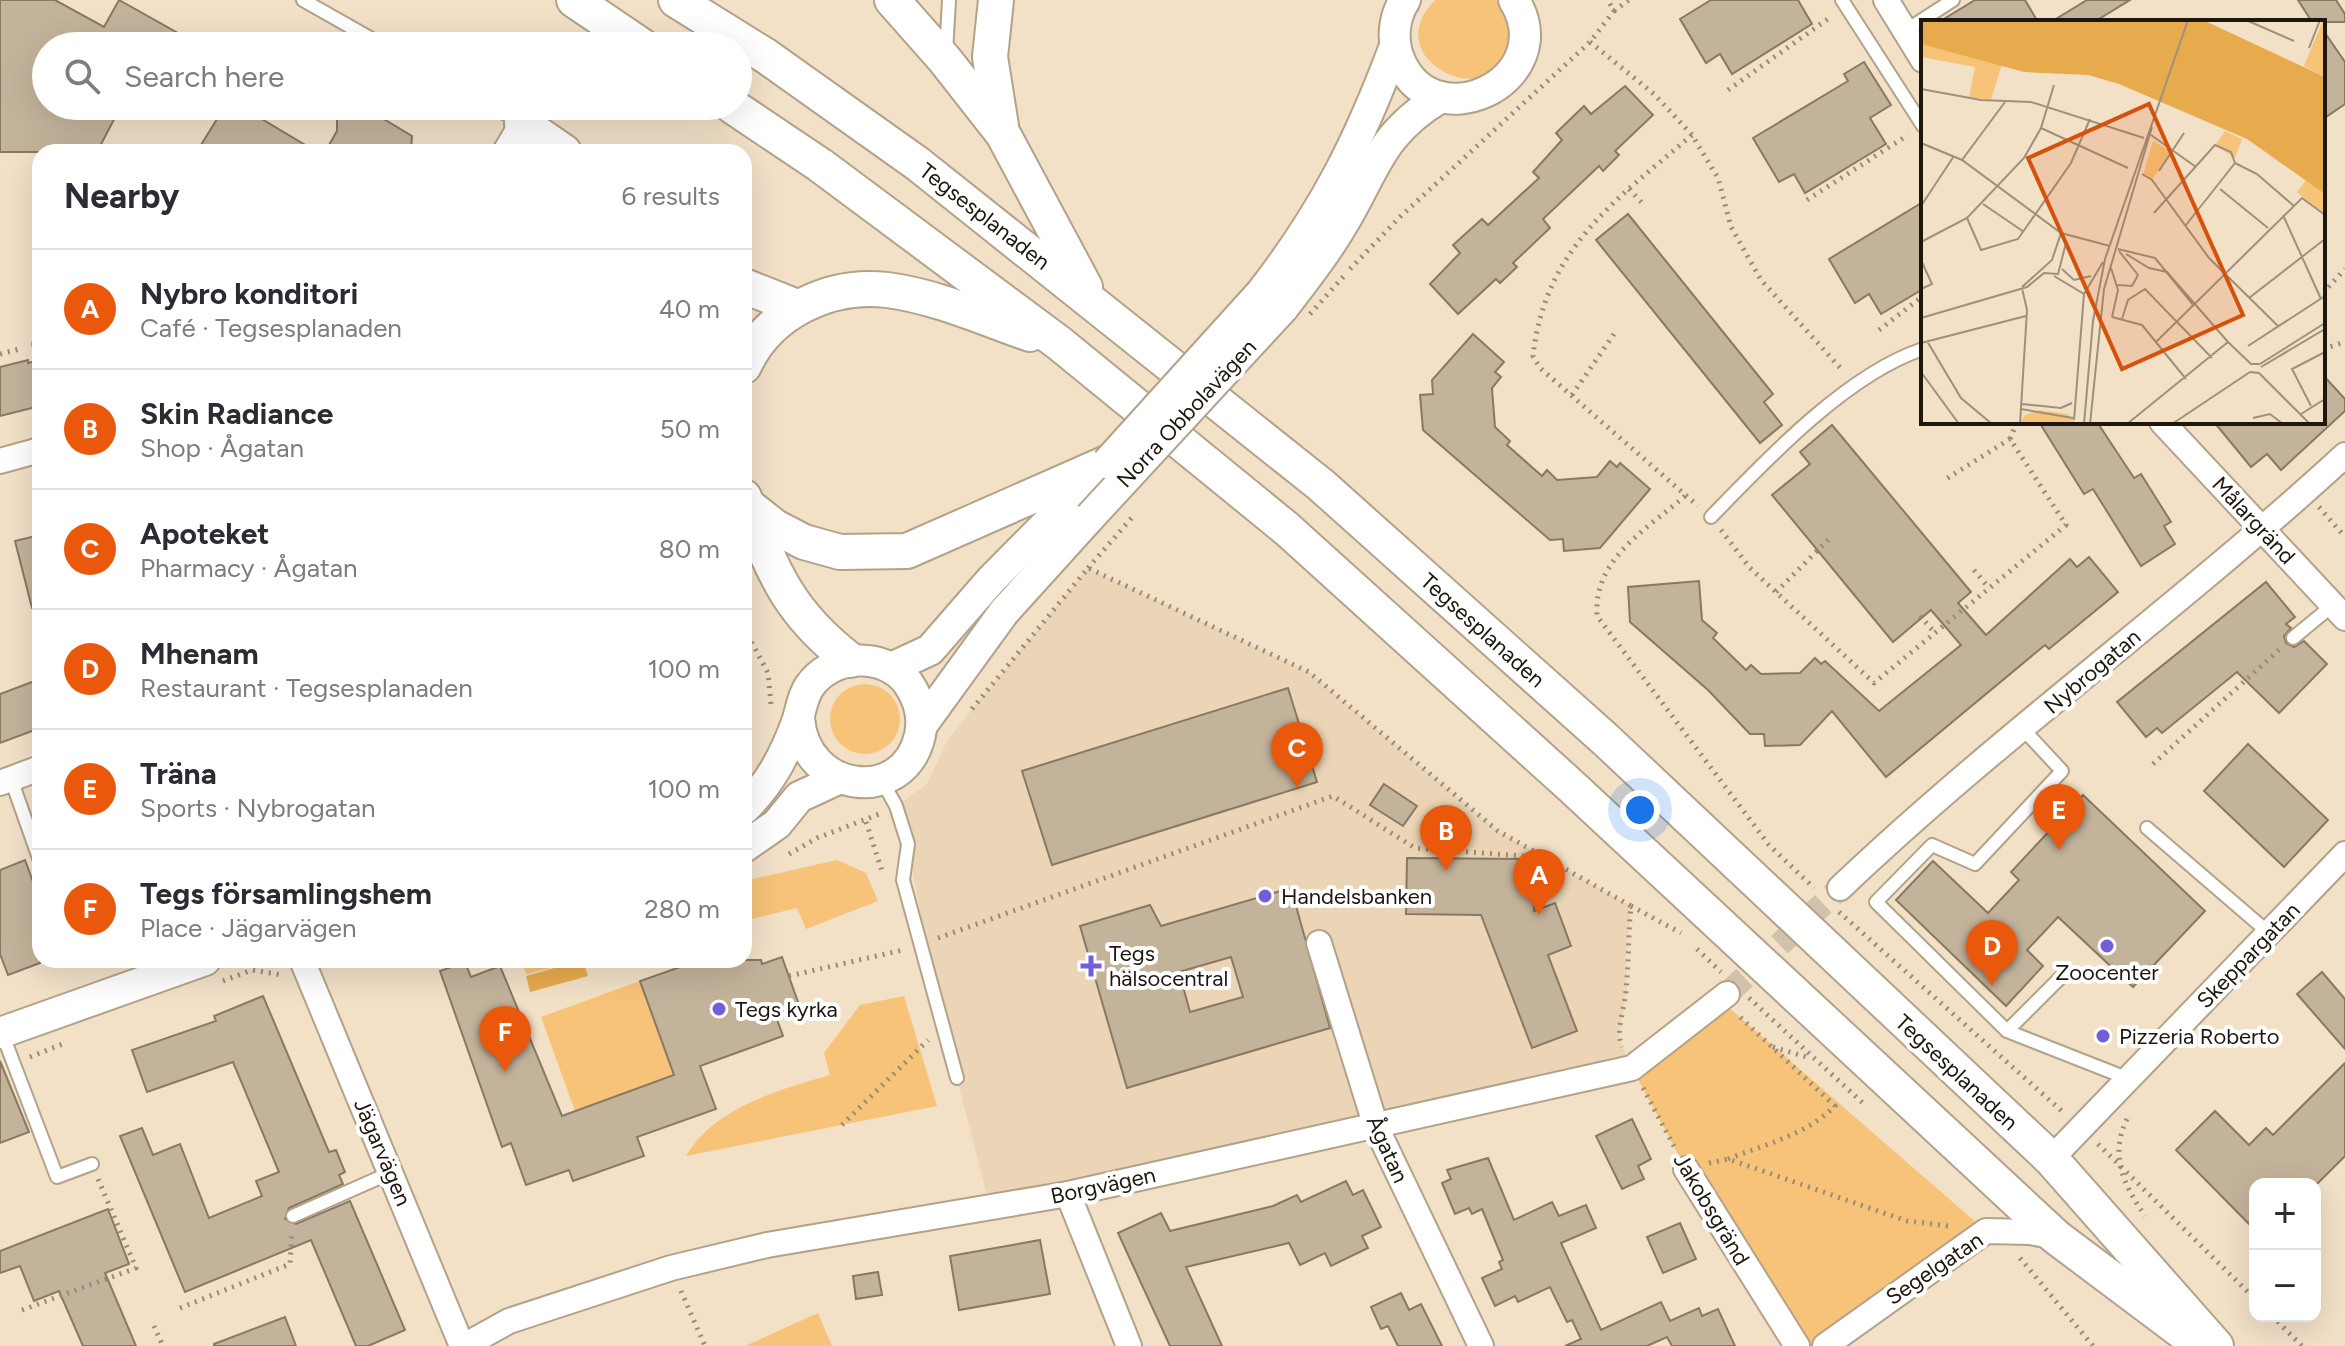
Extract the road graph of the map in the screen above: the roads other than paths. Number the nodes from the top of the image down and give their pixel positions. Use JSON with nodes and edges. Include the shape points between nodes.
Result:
{"nodes":[{"id":1,"x":303,"y":0,"type":"edge"},
{"id":2,"x":574,"y":0,"type":"edge"},
{"id":3,"x":676,"y":0,"type":"edge"},
{"id":4,"x":892,"y":0,"type":"edge"},
{"id":5,"x":949,"y":0,"type":"edge"},
{"id":6,"x":996,"y":0,"type":"edge"},
{"id":7,"x":1886,"y":0,"type":"edge"},
{"id":8,"x":1953,"y":0,"type":"edge"},
{"id":9,"x":1524,"y":1,"type":"edge"},
{"id":10,"x":1401,"y":2,"type":"edge"},
{"id":11,"x":1844,"y":3,"type":"edge"},
{"id":12,"x":1922,"y":20,"type":"edge"},
{"id":13,"x":1921,"y":21,"type":"edge"},
{"id":14,"x":1905,"y":31,"type":"junction"},
{"id":15,"x":359,"y":32,"type":"edge"},
{"id":16,"x":621,"y":32,"type":"edge"},
{"id":17,"x":727,"y":32,"type":"edge"},
{"id":18,"x":1395,"y":46,"type":"junction"},
{"id":19,"x":752,"y":47,"type":"edge"},
{"id":20,"x":1921,"y":57,"type":"edge"},
{"id":21,"x":945,"y":60,"type":"junction"},
{"id":22,"x":1441,"y":97,"type":"junction"},
{"id":23,"x":752,"y":119,"type":"edge"},
{"id":24,"x":501,"y":120,"type":"edge"},
{"id":25,"x":1921,"y":123,"type":"edge"},
{"id":26,"x":1003,"y":134,"type":"junction"},
{"id":27,"x":513,"y":138,"type":"edge"},
{"id":28,"x":535,"y":144,"type":"edge"},
{"id":29,"x":752,"y":289,"type":"edge"},
{"id":30,"x":1093,"y":301,"type":"junction"},
{"id":31,"x":1272,"y":301,"type":"junction"},
{"id":32,"x":797,"y":307,"type":"junction"},
{"id":33,"x":1059,"y":343,"type":"junction"},
{"id":34,"x":752,"y":348,"type":"edge"},
{"id":35,"x":1921,"y":350,"type":"edge"},
{"id":36,"x":2164,"y":424,"type":"edge"},
{"id":37,"x":32,"y":452,"type":"edge"},
{"id":38,"x":2345,"y":455,"type":"edge"},
{"id":39,"x":0,"y":461,"type":"edge"},
{"id":40,"x":1107,"y":463,"type":"joint"},
{"id":41,"x":1071,"y":503,"type":"junction"},
{"id":42,"x":752,"y":506,"type":"edge"},
{"id":43,"x":752,"y":517,"type":"edge"},
{"id":44,"x":1711,"y":517,"type":"road end"},
{"id":45,"x":2263,"y":530,"type":"junction"},
{"id":46,"x":2339,"y":611,"type":"edge"},
{"id":47,"x":2293,"y":638,"type":"road end"},
{"id":48,"x":850,"y":660,"type":"junction"},
{"id":49,"x":891,"y":668,"type":"junction"},
{"id":50,"x":799,"y":718,"type":"junction"},
{"id":51,"x":922,"y":725,"type":"junction"},
{"id":52,"x":2023,"y":729,"type":"junction"},
{"id":53,"x":32,"y":771,"type":"edge"},
{"id":54,"x":838,"y":779,"type":"junction"},
{"id":55,"x":881,"y":779,"type":"junction"},
{"id":56,"x":6,"y":781,"type":"edge"},
{"id":57,"x":752,"y":799,"type":"edge"},
{"id":58,"x":2147,"y":828,"type":"dead end"},
{"id":59,"x":752,"y":841,"type":"edge"},
{"id":60,"x":32,"y":842,"type":"edge"},
{"id":61,"x":2345,"y":854,"type":"edge"},
{"id":62,"x":1839,"y":899,"type":"tunnel mouth"},
{"id":63,"x":2269,"y":933,"type":"junction"},
{"id":64,"x":1319,"y":943,"type":"dead end"},
{"id":65,"x":306,"y":968,"type":"edge"},
{"id":66,"x":207,"y":973,"type":"edge"},
{"id":67,"x":2065,"y":973,"type":"dead end"},
{"id":68,"x":1732,"y":994,"type":"tunnel mouth"},
{"id":69,"x":2007,"y":1031,"type":"junction"},
{"id":70,"x":1,"y":1033,"type":"edge"},
{"id":71,"x":957,"y":1078,"type":"dead end"},
{"id":72,"x":2129,"y":1079,"type":"junction"},
{"id":73,"x":1376,"y":1127,"type":"junction"},
{"id":74,"x":2051,"y":1159,"type":"junction"},
{"id":75,"x":92,"y":1164,"type":"road end"},
{"id":76,"x":1686,"y":1169,"type":"road end"},
{"id":77,"x":392,"y":1172,"type":"junction"},
{"id":78,"x":1068,"y":1194,"type":"junction"},
{"id":79,"x":293,"y":1216,"type":"road end"},
{"id":80,"x":2056,"y":1237,"type":"junction"},
{"id":81,"x":463,"y":1346,"type":"edge"},
{"id":82,"x":1129,"y":1346,"type":"edge"},
{"id":83,"x":1481,"y":1346,"type":"edge"},
{"id":84,"x":1797,"y":1346,"type":"edge"},
{"id":85,"x":1825,"y":1346,"type":"edge"},
{"id":86,"x":2201,"y":1346,"type":"edge"},
{"id":87,"x":2216,"y":1346,"type":"edge"}],
"edges":[{"from":1,"to":15,"type":"lane"},
{"from":2,"to":16,"type":"main road"},
{"from":3,"to":17,"type":"main road","name":"Tegsesplanaden"},
{"from":4,"to":21,"type":"main road"},
{"from":5,"to":21,"type":"lane"},
{"from":6,"to":26,"type":"main road","via":[[990,57]]},
{"from":7,"to":14,"type":"street"},
{"from":8,"to":12,"type":"lane"},
{"from":9,"to":22,"type":"street","via":[[1524,41],[1510,76],[1478,97]]},
{"from":10,"to":18,"type":"street","name":"Norra Obbolavägen"},
{"from":11,"to":25,"type":"lane"},
{"from":13,"to":14,"type":"lane"},
{"from":14,"to":20,"type":"street"},
{"from":18,"to":22,"type":"street","via":[[1416,83]]},
{"from":18,"to":31,"type":"street","name":"Norra Obbolavägen","via":[[1365,126],[1295,249]]},
{"from":19,"to":30,"type":"main road","name":"Tegsesplanaden","via":[[918,164]]},
{"from":21,"to":26,"type":"main road"},
{"from":22,"to":31,"type":"street","name":"Norra Obbolavägen","via":[[1411,115],[1389,139],[1342,226]]},
{"from":23,"to":33,"type":"main road"},
{"from":24,"to":27,"type":"lane"},
{"from":26,"to":30,"type":"main road"},
{"from":27,"to":28,"type":"main road"},
{"from":29,"to":32,"type":"main road"},
{"from":30,"to":74,"type":"main road","name":"Tegsesplanaden","via":[[1321,485],[1583,719]]},
{"from":31,"to":40,"type":"street","name":"Norra Obbolavägen","bridge":true},
{"from":31,"to":41,"type":"street","name":"Norra Obbolavägen","bridge":true},
{"from":32,"to":33,"type":"main road","via":[[858,289],[887,290]]},
{"from":32,"to":34,"type":"main road"},
{"from":33,"to":80,"type":"main road","via":[[1287,529]]},
{"from":35,"to":44,"type":"lane","via":[[1892,359],[1856,386],[1765,461]]},
{"from":36,"to":45,"type":"street","name":"Målargränd"},
{"from":37,"to":39,"type":"street"},
{"from":38,"to":45,"type":"street","name":"Nybrogatan"},
{"from":40,"to":41,"type":"main road"},
{"from":41,"to":42,"type":"main road","via":[[907,551],[873,554],[804,542],[775,527]]},
{"from":41,"to":49,"type":"street","name":"Norra Obbolavägen","via":[[991,580],[930,650]]},
{"from":41,"to":51,"type":"street","name":"Norra Obbolavägen","via":[[1004,612]]},
{"from":43,"to":48,"type":"main road","via":[[772,571],[805,622]]},
{"from":45,"to":46,"type":"street","name":"Målargränd"},
{"from":45,"to":52,"type":"street","name":"Nybrogatan"},
{"from":46,"to":47,"type":"lane"},
{"from":48,"to":49,"type":"street"},
{"from":48,"to":50,"type":"street","via":[[809,687]]},
{"from":49,"to":51,"type":"street","via":[[914,692]]},
{"from":50,"to":54,"type":"street","via":[[813,761]]},
{"from":50,"to":57,"type":"street","via":[[774,773]]},
{"from":51,"to":55,"type":"street","name":"Norra Obbolavägen","via":[[909,758]]},
{"from":52,"to":62,"type":"street","name":"Nybrogatan"},
{"from":52,"to":69,"type":"lane","via":[[2062,771],[1975,864],[1932,845],[1876,902]]},
{"from":53,"to":56,"type":"street"},
{"from":54,"to":55,"type":"street"},
{"from":54,"to":59,"type":"street","via":[[799,797],[777,824]]},
{"from":55,"to":71,"type":"lane","via":[[908,844],[903,880]]},
{"from":56,"to":60,"type":"lane"},
{"from":58,"to":63,"type":"lane"},
{"from":61,"to":63,"type":"street","name":"Skeppargatan"},
{"from":63,"to":72,"type":"street","name":"Skeppargatan"},
{"from":64,"to":73,"type":"street","name":"Ågatan"},
{"from":65,"to":77,"type":"street","name":"Jägarvägen"},
{"from":66,"to":70,"type":"street"},
{"from":67,"to":69,"type":"lane"},
{"from":68,"to":73,"type":"street","name":"Borgvägen","via":[[1632,1068]]},
{"from":69,"to":72,"type":"lane"},
{"from":70,"to":75,"type":"lane","via":[[57,1177]]},
{"from":72,"to":74,"type":"street","name":"Skeppargatan"},
{"from":73,"to":78,"type":"street","name":"Borgvägen"},
{"from":73,"to":83,"type":"street","name":"Ågatan"},
{"from":74,"to":87,"type":"main road","name":"Tegsesplanaden"},
{"from":76,"to":84,"type":"street","name":"Jakobsgränd"},
{"from":77,"to":79,"type":"lane"},
{"from":77,"to":81,"type":"street","name":"Jägarvägen"},
{"from":78,"to":81,"type":"street","name":"Borgvägen","via":[[767,1245],[671,1268],[509,1321]]},
{"from":78,"to":82,"type":"street"},
{"from":80,"to":85,"type":"street","name":"Segelgatan","via":[[1999,1236]]},
{"from":80,"to":86,"type":"main road"}]}
